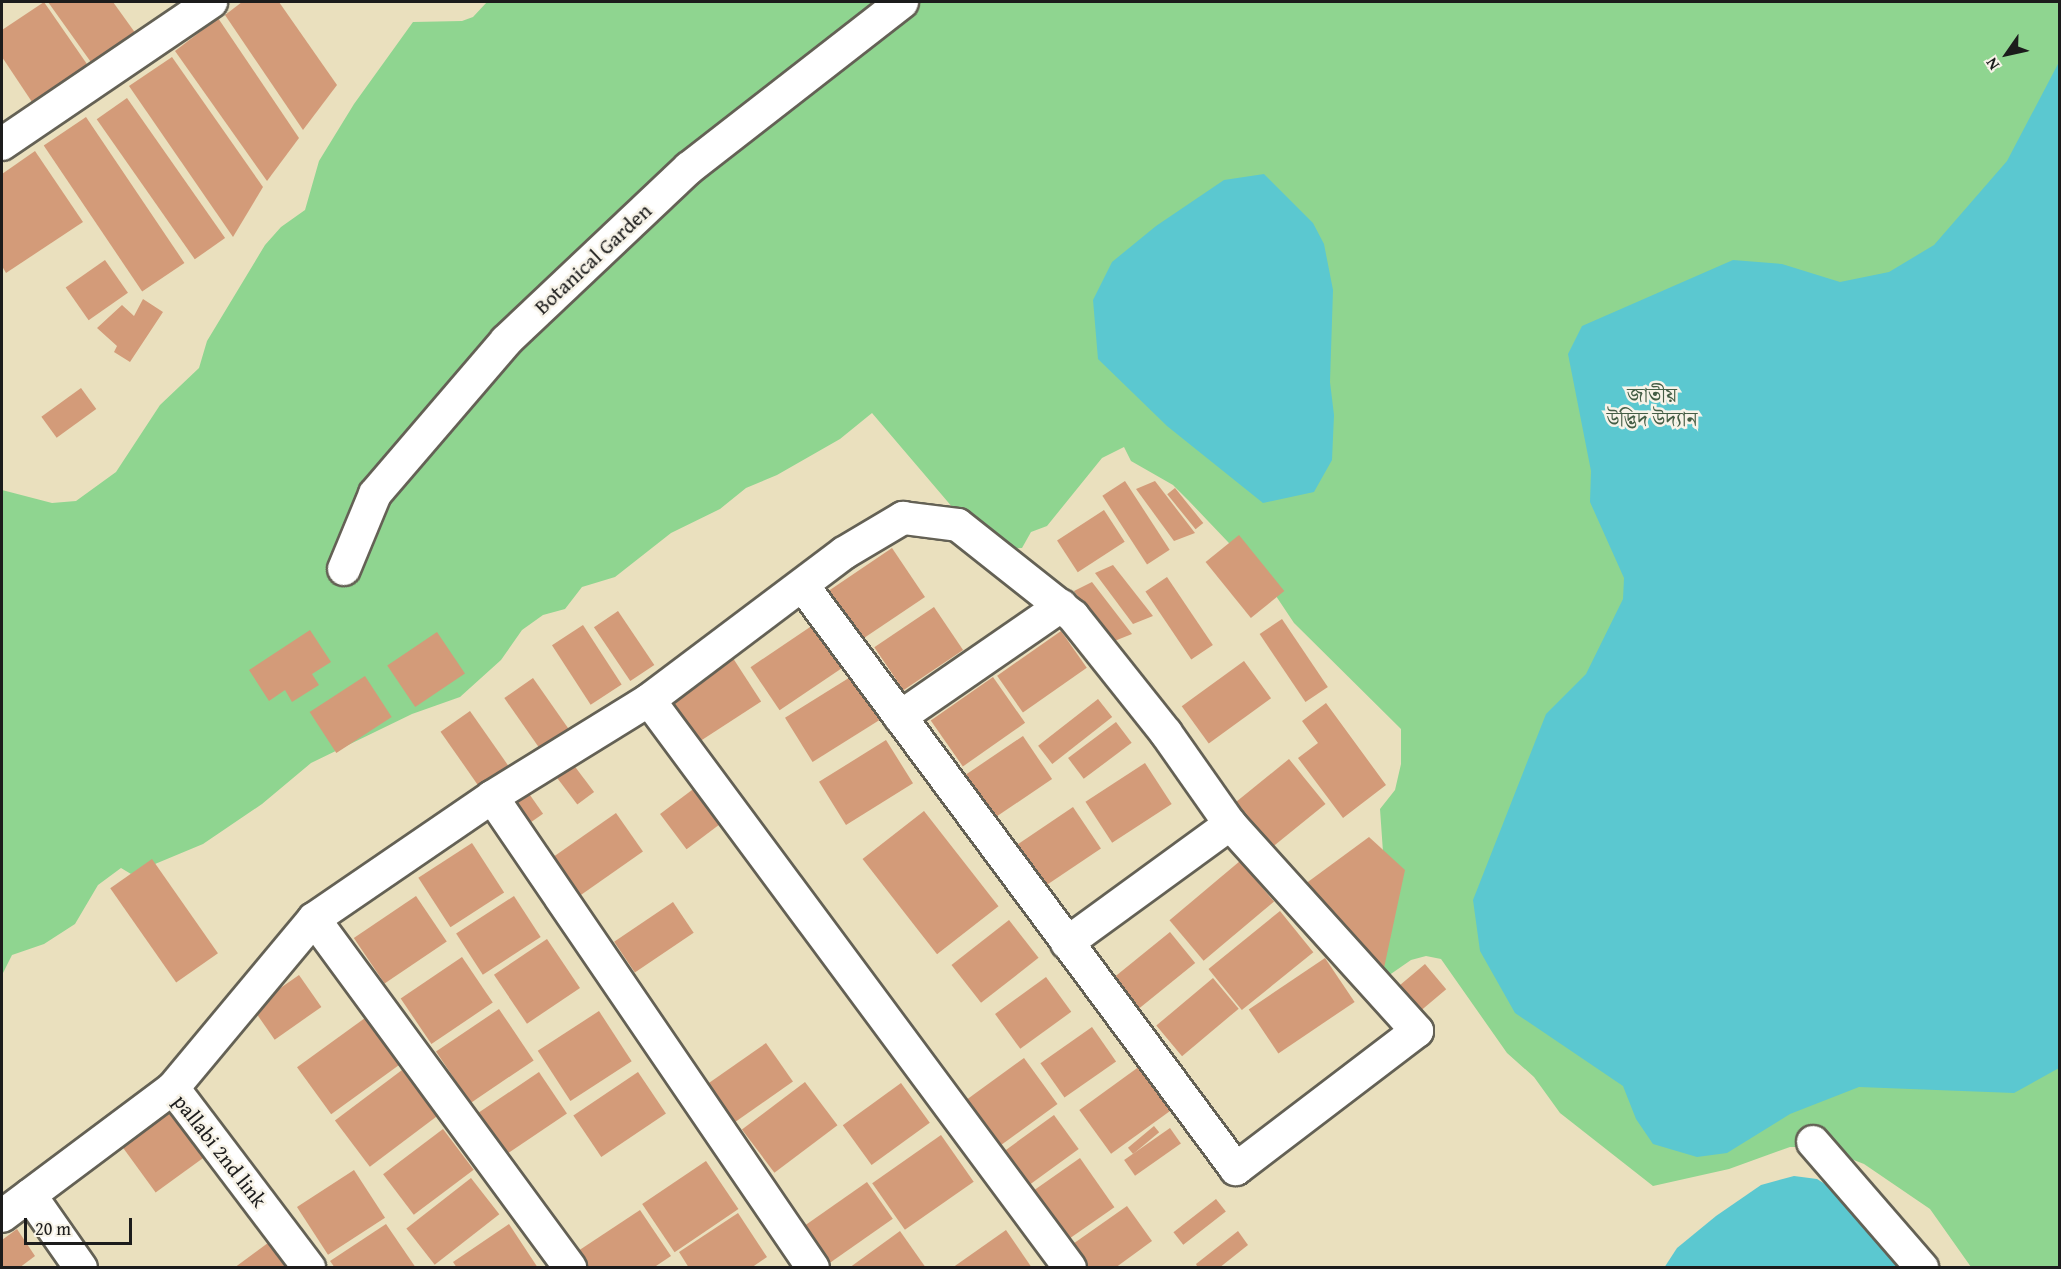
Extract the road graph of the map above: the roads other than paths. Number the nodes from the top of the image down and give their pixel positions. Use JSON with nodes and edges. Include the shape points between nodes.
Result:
{"nodes":[{"id":1,"x":211,"y":2,"type":"edge"},
{"id":2,"x":902,"y":2,"type":"edge"},
{"id":3,"x":2,"y":144,"type":"edge"},
{"id":4,"x":344,"y":569,"type":"dead end"},
{"id":5,"x":803,"y":586,"type":"junction"},
{"id":6,"x":1061,"y":606,"type":"junction"},
{"id":7,"x":649,"y":700,"type":"junction"},
{"id":8,"x":900,"y":717,"type":"junction"},
{"id":9,"x":492,"y":797,"type":"junction"},
{"id":10,"x":1230,"y":824,"type":"junction"},
{"id":11,"x":314,"y":919,"type":"junction"},
{"id":12,"x":1067,"y":943,"type":"junction"},
{"id":13,"x":173,"y":1088,"type":"junction"},
{"id":14,"x":1813,"y":1142,"type":"dead end"},
{"id":15,"x":30,"y":1195,"type":"junction"},
{"id":16,"x":2,"y":1216,"type":"edge"},
{"id":17,"x":81,"y":1268,"type":"edge"},
{"id":18,"x":309,"y":1268,"type":"edge"},
{"id":19,"x":570,"y":1268,"type":"edge"},
{"id":20,"x":813,"y":1268,"type":"edge"},
{"id":21,"x":1070,"y":1268,"type":"edge"},
{"id":22,"x":1922,"y":1268,"type":"edge"}],
"edges":[{"from":1,"to":3,"type":"street"},
{"from":2,"to":4,"type":"street","name":"Botanical Garden","via":[[689,168],[506,341],[375,494]]},
{"from":5,"to":6,"type":"street","via":[[844,553],[903,518],[958,525]]},
{"from":5,"to":7,"type":"street"},
{"from":5,"to":8,"type":"street"},
{"from":6,"to":8,"type":"street"},
{"from":6,"to":10,"type":"street","via":[[1166,733]]},
{"from":7,"to":9,"type":"street"},
{"from":7,"to":21,"type":"street"},
{"from":8,"to":12,"type":"street"},
{"from":9,"to":11,"type":"street"},
{"from":9,"to":20,"type":"street"},
{"from":10,"to":12,"type":"street"},
{"from":10,"to":12,"type":"street","via":[[1417,1031],[1236,1169]]},
{"from":11,"to":13,"type":"street"},
{"from":11,"to":19,"type":"street"},
{"from":13,"to":15,"type":"street","name":"pallabi 2nd link"},
{"from":13,"to":18,"type":"street","name":"pallabi 2nd link"},
{"from":14,"to":22,"type":"street"},
{"from":15,"to":16,"type":"street","name":"pallabi 2nd link"},
{"from":15,"to":17,"type":"street"}]}
